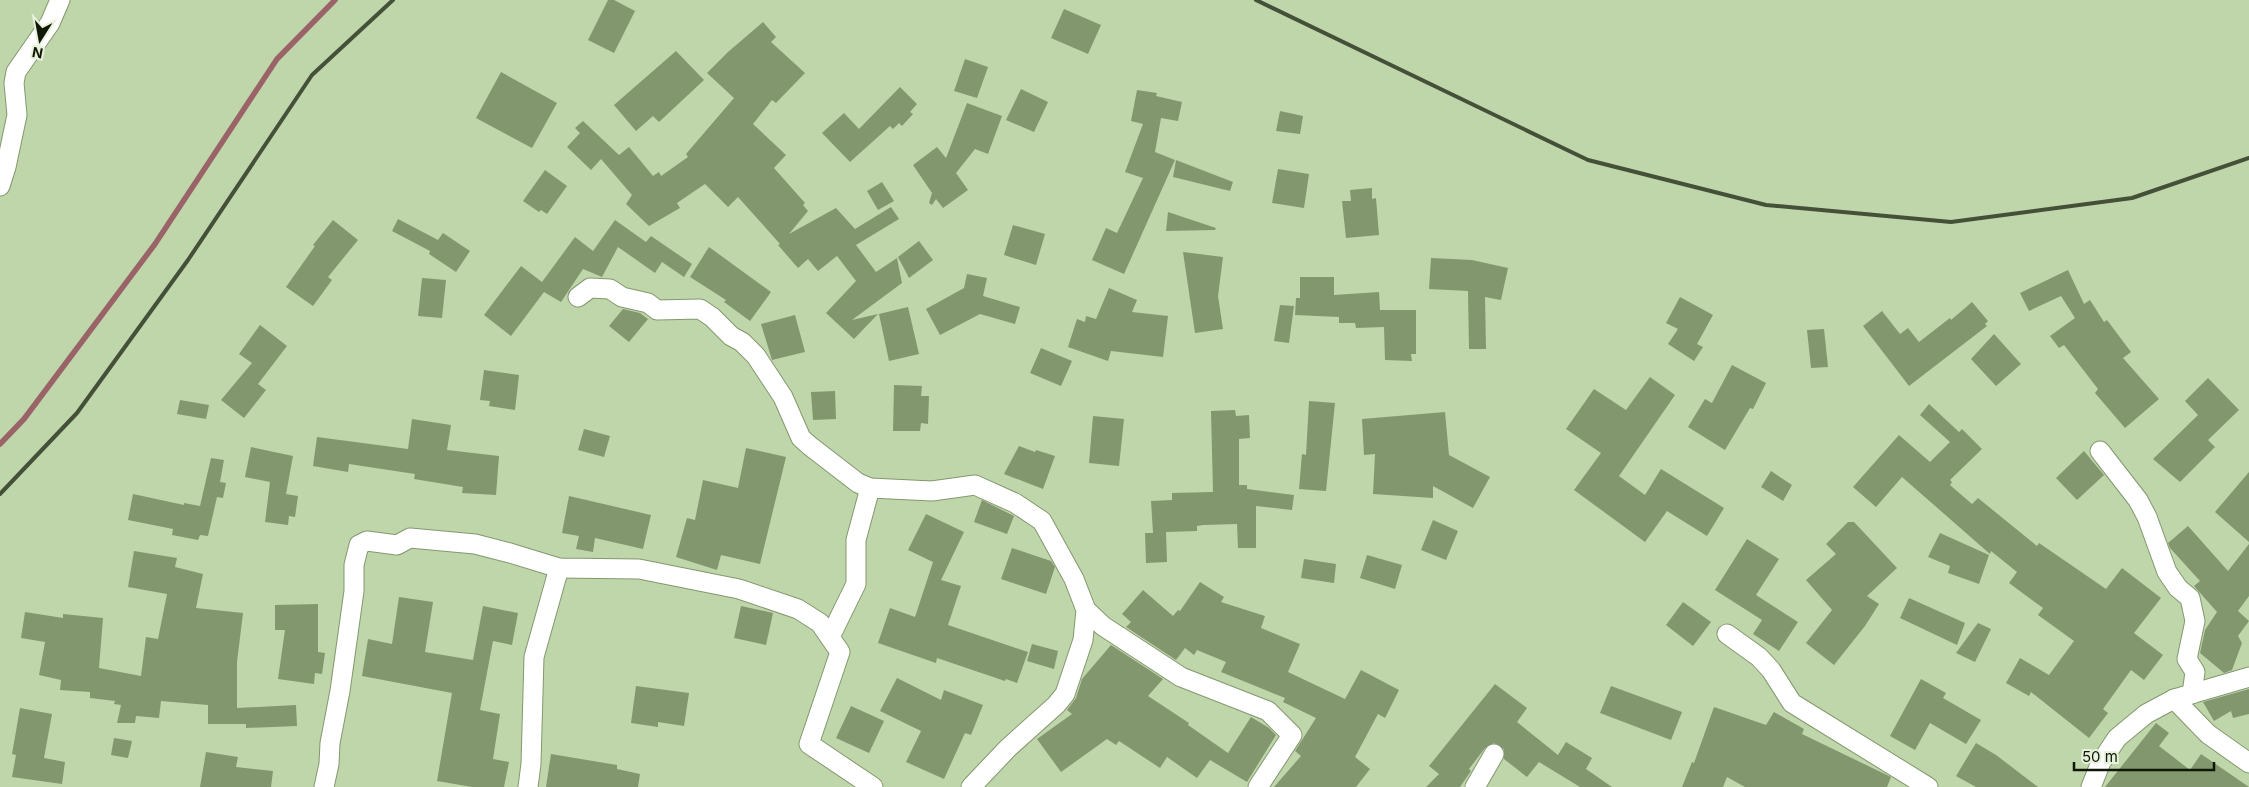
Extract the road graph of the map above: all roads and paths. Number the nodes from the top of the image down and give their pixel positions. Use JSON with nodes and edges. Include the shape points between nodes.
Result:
{"nodes":[{"id":1,"x":60,"y":0,"type":"edge"},
{"id":2,"x":0,"y":186,"type":"edge"},
{"id":3,"x":578,"y":297,"type":"dead end"},
{"id":4,"x":2100,"y":451,"type":"dead end"},
{"id":5,"x":870,"y":488,"type":"junction"},
{"id":6,"x":559,"y":568,"type":"junction"},
{"id":7,"x":1086,"y":610,"type":"junction"},
{"id":8,"x":1103,"y":626,"type":"junction"},
{"id":9,"x":1727,"y":634,"type":"dead end"},
{"id":10,"x":830,"y":637,"type":"junction"},
{"id":11,"x":1083,"y":640,"type":"junction"},
{"id":12,"x":2249,"y":677,"type":"edge"},
{"id":13,"x":2192,"y":694,"type":"junction"},
{"id":14,"x":2174,"y":699,"type":"junction"},
{"id":15,"x":1494,"y":754,"type":"dead end"},
{"id":16,"x":2249,"y":763,"type":"edge"},
{"id":17,"x":324,"y":787,"type":"edge"},
{"id":18,"x":528,"y":787,"type":"edge"},
{"id":19,"x":873,"y":787,"type":"edge"},
{"id":20,"x":971,"y":787,"type":"edge"},
{"id":21,"x":1258,"y":787,"type":"edge"},
{"id":22,"x":1474,"y":787,"type":"edge"},
{"id":23,"x":1928,"y":787,"type":"edge"},
{"id":24,"x":2091,"y":787,"type":"edge"}],
"edges":[{"from":1,"to":2,"type":"street","via":[[50,23],[16,72],[17,115]]},
{"from":3,"to":5,"type":"street","via":[[590,288],[610,289],[622,297],[648,303],[657,310],[700,309],[756,356],[783,397],[801,438],[851,478]]},
{"from":4,"to":13,"type":"street","via":[[2138,500],[2167,572],[2190,598],[2195,621],[2186,659],[2195,672]]},
{"from":5,"to":7,"type":"street","via":[[932,491],[974,485],[1016,503],[1042,521],[1074,579]]},
{"from":5,"to":10,"type":"street","via":[[856,540],[856,584]]},
{"from":6,"to":10,"type":"street","via":[[638,569],[739,589],[798,609],[820,623]]},
{"from":6,"to":17,"type":"street","via":[[475,544],[410,538],[396,545],[367,541],[359,545]]},
{"from":6,"to":18,"type":"street","via":[[534,657]]},
{"from":7,"to":8,"type":"street"},
{"from":7,"to":11,"type":"street"},
{"from":8,"to":11,"type":"street"},
{"from":8,"to":21,"type":"street","via":[[1181,677],[1268,711],[1292,735]]},
{"from":9,"to":23,"type":"street","via":[[1760,657],[1792,703]]},
{"from":10,"to":19,"type":"street","via":[[840,652],[810,744]]},
{"from":11,"to":20,"type":"street","via":[[1065,694]]},
{"from":12,"to":13,"type":"street"},
{"from":13,"to":14,"type":"street"},
{"from":14,"to":16,"type":"street","via":[[2208,734]]},
{"from":14,"to":24,"type":"street","via":[[2146,714],[2117,738],[2101,762]]},
{"from":15,"to":22,"type":"street"}]}
